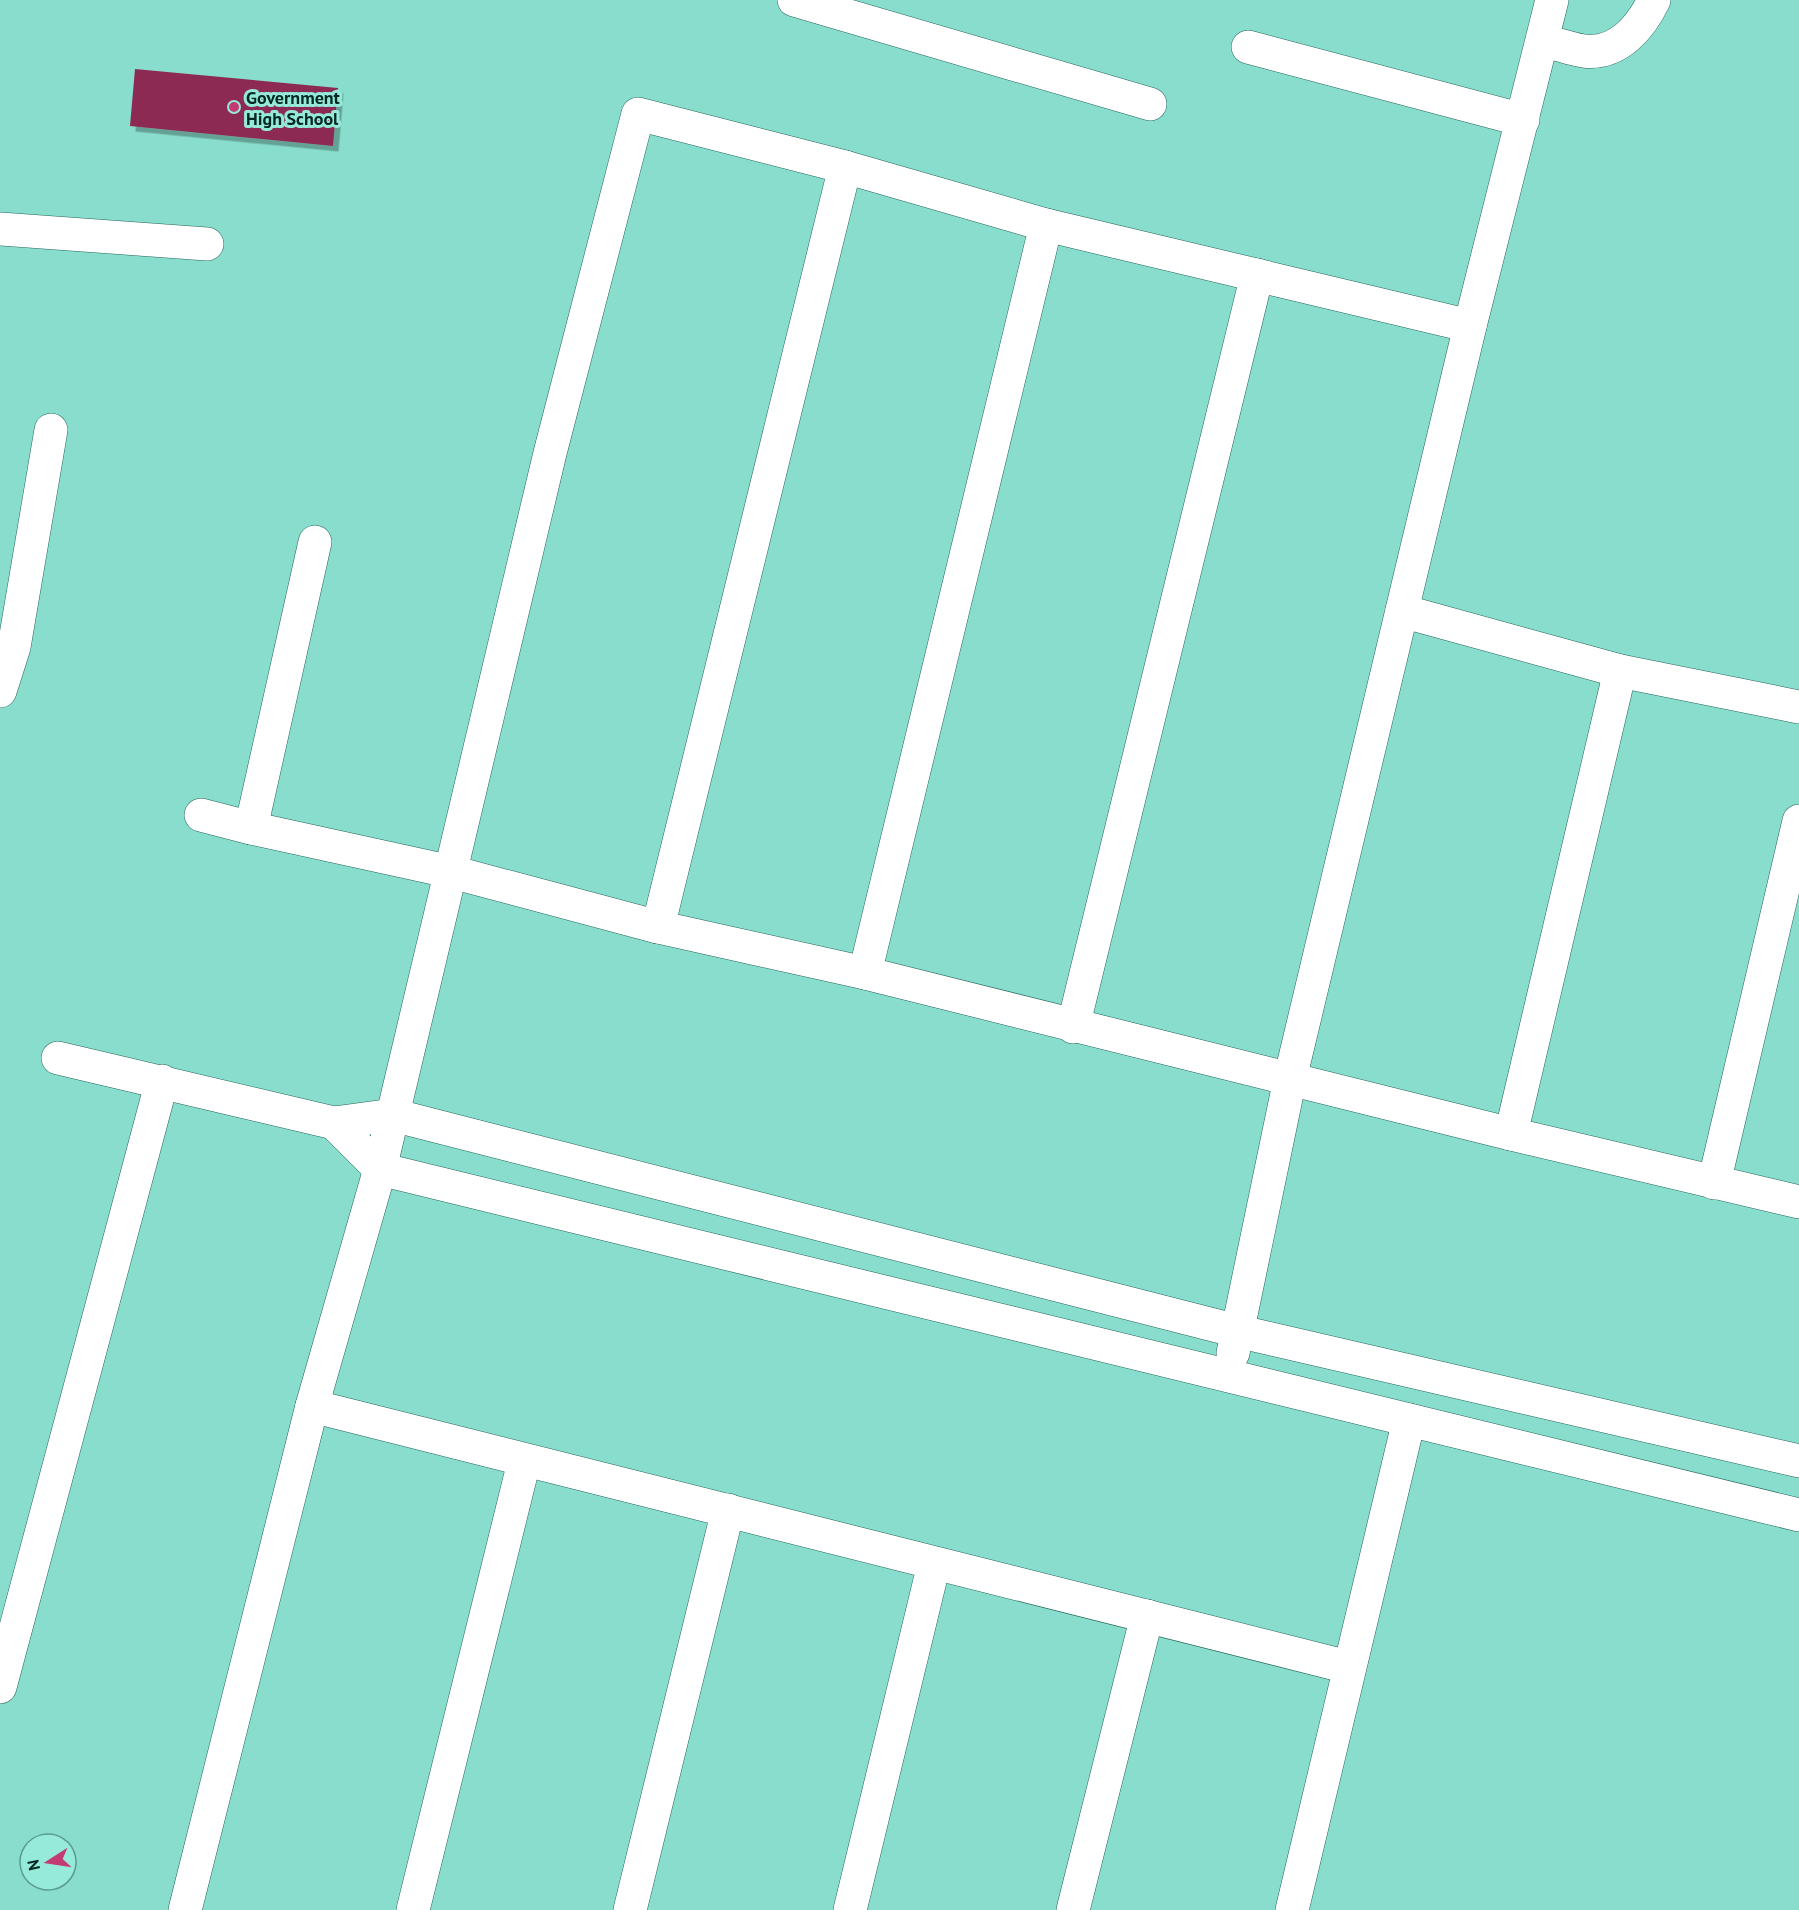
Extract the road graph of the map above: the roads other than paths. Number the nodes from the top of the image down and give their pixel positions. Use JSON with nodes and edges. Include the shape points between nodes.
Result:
{"nodes":[{"id":1,"x":794,"y":0,"type":"edge"},
{"id":2,"x":1552,"y":0,"type":"edge"},
{"id":3,"x":1654,"y":0,"type":"edge"},
{"id":4,"x":1544,"y":40,"type":"junction"},
{"id":5,"x":1248,"y":47,"type":"dead end"},
{"id":6,"x":1150,"y":104,"type":"dead end"},
{"id":7,"x":1523,"y":120,"type":"junction"},
{"id":8,"x":845,"y":167,"type":"junction"},
{"id":9,"x":1046,"y":225,"type":"junction"},
{"id":10,"x":0,"y":229,"type":"edge"},
{"id":11,"x":207,"y":244,"type":"dead end"},
{"id":12,"x":1257,"y":276,"type":"junction"},
{"id":13,"x":1470,"y":326,"type":"junction"},
{"id":14,"x":51,"y":430,"type":"dead end"},
{"id":15,"x":315,"y":542,"type":"dead end"},
{"id":16,"x":1402,"y":611,"type":"junction"},
{"id":17,"x":1620,"y":671,"type":"junction"},
{"id":18,"x":0,"y":691,"type":"edge"},
{"id":19,"x":1799,"y":707,"type":"edge"},
{"id":20,"x":201,"y":814,"type":"dead end"},
{"id":21,"x":1799,"y":821,"type":"edge"},
{"id":22,"x":250,"y":828,"type":"junction"},
{"id":23,"x":452,"y":872,"type":"junction"},
{"id":24,"x":657,"y":927,"type":"junction"},
{"id":25,"x":865,"y":973,"type":"junction"},
{"id":26,"x":1073,"y":1027,"type":"junction"},
{"id":27,"x":58,"y":1058,"type":"dead end"},
{"id":28,"x":1290,"y":1079,"type":"junction"},
{"id":29,"x":162,"y":1081,"type":"junction"},
{"id":30,"x":393,"y":1115,"type":"junction"},
{"id":31,"x":334,"y":1122,"type":"junction"},
{"id":32,"x":1511,"y":1134,"type":"junction"},
{"id":33,"x":380,"y":1169,"type":"junction"},
{"id":34,"x":1714,"y":1183,"type":"junction"},
{"id":35,"x":1799,"y":1202,"type":"edge"},
{"id":36,"x":1237,"y":1331,"type":"junction"},
{"id":37,"x":1228,"y":1376,"type":"junction"},
{"id":38,"x":312,"y":1406,"type":"junction"},
{"id":39,"x":1410,"y":1420,"type":"junction"},
{"id":40,"x":1799,"y":1461,"type":"edge"},
{"id":41,"x":524,"y":1462,"type":"junction"},
{"id":42,"x":728,"y":1510,"type":"junction"},
{"id":43,"x":1799,"y":1515,"type":"edge"},
{"id":44,"x":934,"y":1564,"type":"junction"},
{"id":45,"x":1147,"y":1616,"type":"junction"},
{"id":46,"x":1348,"y":1667,"type":"junction"},
{"id":47,"x":0,"y":1687,"type":"edge"},
{"id":48,"x":185,"y":1910,"type":"edge"},
{"id":49,"x":413,"y":1910,"type":"edge"},
{"id":50,"x":630,"y":1910,"type":"edge"},
{"id":51,"x":850,"y":1910,"type":"edge"},
{"id":52,"x":1073,"y":1910,"type":"edge"},
{"id":53,"x":1292,"y":1910,"type":"edge"}],
"edges":[{"from":1,"to":6,"type":"street"},
{"from":2,"to":4,"type":"street"},
{"from":3,"to":4,"type":"street","via":[[1644,20],[1624,40],[1604,49],[1585,51]]},
{"from":4,"to":7,"type":"street"},
{"from":5,"to":7,"type":"street"},
{"from":7,"to":13,"type":"street"},
{"from":8,"to":9,"type":"street"},
{"from":8,"to":23,"type":"street","via":[[638,114],[550,453]]},
{"from":8,"to":24,"type":"street"},
{"from":9,"to":12,"type":"street"},
{"from":9,"to":25,"type":"street"},
{"from":10,"to":11,"type":"street"},
{"from":12,"to":13,"type":"street"},
{"from":12,"to":26,"type":"street"},
{"from":13,"to":16,"type":"street"},
{"from":14,"to":18,"type":"street","via":[[14,647]]},
{"from":15,"to":22,"type":"street"},
{"from":16,"to":17,"type":"street"},
{"from":16,"to":28,"type":"street"},
{"from":17,"to":19,"type":"street"},
{"from":17,"to":32,"type":"street"},
{"from":20,"to":22,"type":"street"},
{"from":21,"to":34,"type":"street"},
{"from":22,"to":23,"type":"street"},
{"from":23,"to":24,"type":"street"},
{"from":23,"to":30,"type":"street"},
{"from":24,"to":25,"type":"street"},
{"from":25,"to":26,"type":"street"},
{"from":26,"to":28,"type":"street"},
{"from":27,"to":29,"type":"street"},
{"from":28,"to":32,"type":"street"},
{"from":28,"to":36,"type":"street"},
{"from":29,"to":31,"type":"street"},
{"from":29,"to":47,"type":"street"},
{"from":30,"to":31,"type":"street"},
{"from":30,"to":33,"type":"street"},
{"from":30,"to":36,"type":"street"},
{"from":31,"to":33,"type":"street"},
{"from":32,"to":34,"type":"street"},
{"from":33,"to":37,"type":"street"},
{"from":33,"to":38,"type":"street"},
{"from":34,"to":35,"type":"street"},
{"from":36,"to":37,"type":"street"},
{"from":36,"to":40,"type":"street"},
{"from":37,"to":39,"type":"street"},
{"from":38,"to":41,"type":"street"},
{"from":38,"to":48,"type":"street"},
{"from":39,"to":43,"type":"street"},
{"from":39,"to":46,"type":"street"},
{"from":41,"to":42,"type":"street"},
{"from":41,"to":49,"type":"street"},
{"from":42,"to":44,"type":"street"},
{"from":42,"to":50,"type":"street"},
{"from":44,"to":45,"type":"street"},
{"from":44,"to":51,"type":"street"},
{"from":45,"to":46,"type":"street"},
{"from":45,"to":52,"type":"street"},
{"from":46,"to":53,"type":"street"}]}
